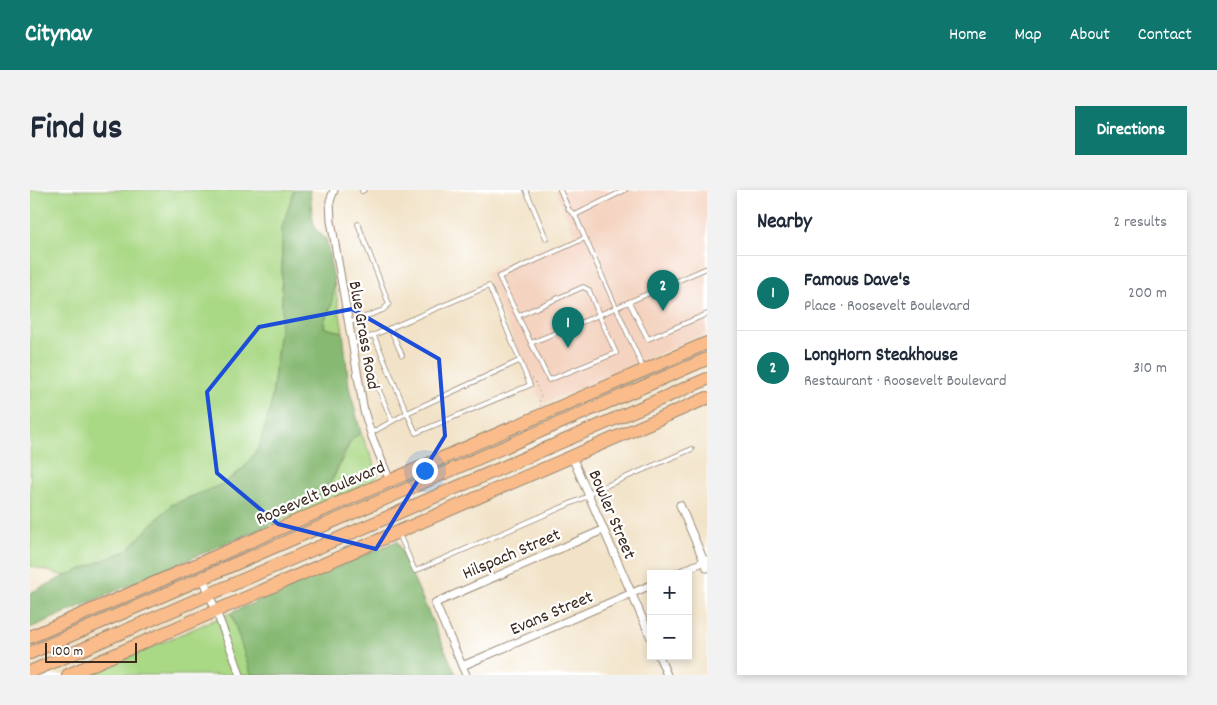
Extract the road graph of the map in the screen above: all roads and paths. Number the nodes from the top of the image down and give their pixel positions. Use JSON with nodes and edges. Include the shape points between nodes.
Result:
{"nodes":[{"id":1,"x":334,"y":190,"type":"edge"},
{"id":2,"x":526,"y":190,"type":"edge"},
{"id":3,"x":560,"y":190,"type":"edge"},
{"id":4,"x":625,"y":190,"type":"edge"},
{"id":5,"x":575,"y":215,"type":"junction"},
{"id":6,"x":358,"y":224,"type":"dead end"},
{"id":7,"x":546,"y":238,"type":"dead end"},
{"id":8,"x":585,"y":238,"type":"junction"},
{"id":9,"x":707,"y":268,"type":"edge"},
{"id":10,"x":629,"y":302,"type":"junction"},
{"id":11,"x":616,"y":308,"type":"junction"},
{"id":12,"x":599,"y":314,"type":"junction"},
{"id":13,"x":707,"y":314,"type":"edge"},
{"id":14,"x":518,"y":316,"type":"junction"},
{"id":15,"x":348,"y":323,"type":"junction"},
{"id":16,"x":390,"y":328,"type":"junction"},
{"id":17,"x":374,"y":336,"type":"junction"},
{"id":18,"x":531,"y":343,"type":"junction"},
{"id":19,"x":707,"y":343,"type":"edge"},
{"id":20,"x":352,"y":345,"type":"junction"},
{"id":21,"x":402,"y":355,"type":"dead end"},
{"id":22,"x":519,"y":361,"type":"junction"},
{"id":23,"x":706,"y":361,"type":"edge"},
{"id":24,"x":644,"y":371,"type":"junction"},
{"id":25,"x":372,"y":373,"type":"dead end"},
{"id":26,"x":707,"y":379,"type":"edge"},
{"id":27,"x":532,"y":380,"type":"dead end"},
{"id":28,"x":654,"y":382,"type":"junction"},
{"id":29,"x":590,"y":394,"type":"junction"},
{"id":30,"x":707,"y":398,"type":"edge"},
{"id":31,"x":542,"y":408,"type":"dead end"},
{"id":32,"x":408,"y":413,"type":"junction"},
{"id":33,"x":392,"y":421,"type":"junction"},
{"id":34,"x":371,"y":433,"type":"junction"},
{"id":35,"x":692,"y":449,"type":"dead end"},
{"id":36,"x":572,"y":457,"type":"junction"},
{"id":37,"x":390,"y":481,"type":"junction"},
{"id":38,"x":588,"y":495,"type":"junction"},
{"id":39,"x":680,"y":505,"type":"dead end"},
{"id":40,"x":603,"y":530,"type":"junction"},
{"id":41,"x":398,"y":532,"type":"junction"},
{"id":42,"x":706,"y":563,"type":"edge"},
{"id":43,"x":687,"y":570,"type":"edge"},
{"id":44,"x":203,"y":578,"type":"junction"},
{"id":45,"x":647,"y":587,"type":"edge"},
{"id":46,"x":209,"y":594,"type":"junction"},
{"id":47,"x":631,"y":594,"type":"junction"},
{"id":48,"x":216,"y":611,"type":"junction"},
{"id":49,"x":647,"y":629,"type":"edge"},
{"id":50,"x":30,"y":637,"type":"edge"},
{"id":51,"x":30,"y":653,"type":"edge"},
{"id":52,"x":119,"y":653,"type":"junction"},
{"id":53,"x":659,"y":660,"type":"edge"},
{"id":54,"x":462,"y":666,"type":"junction"},
{"id":55,"x":34,"y":670,"type":"edge"},
{"id":56,"x":663,"y":674,"type":"edge"},
{"id":57,"x":68,"y":675,"type":"edge"},
{"id":58,"x":240,"y":675,"type":"edge"},
{"id":59,"x":466,"y":675,"type":"edge"}],
"edges":[{"from":1,"to":15,"type":"street","name":"Blue Grass Road","via":[[330,202],[331,221]]},
{"from":2,"to":7,"type":"lane"},
{"from":3,"to":5,"type":"lane","via":[[569,210]]},
{"from":4,"to":5,"type":"lane"},
{"from":5,"to":8,"type":"lane"},
{"from":6,"to":15,"type":"lane","via":[[389,304],[383,310]]},
{"from":8,"to":11,"type":"lane"},
{"from":8,"to":14,"type":"lane","via":[[499,277]]},
{"from":9,"to":10,"type":"lane"},
{"from":10,"to":11,"type":"lane"},
{"from":10,"to":13,"type":"lane","via":[[648,340]]},
{"from":11,"to":12,"type":"lane"},
{"from":11,"to":24,"type":"lane"},
{"from":12,"to":14,"type":"lane","via":[[589,290],[583,287]]},
{"from":12,"to":18,"type":"lane"},
{"from":12,"to":18,"type":"lane","via":[[616,353],[549,380]]},
{"from":14,"to":18,"type":"lane"},
{"from":15,"to":20,"type":"street","name":"Blue Grass Road"},
{"from":16,"to":17,"type":"lane"},
{"from":16,"to":21,"type":"lane"},
{"from":16,"to":22,"type":"lane","via":[[489,286]]},
{"from":17,"to":20,"type":"lane"},
{"from":17,"to":32,"type":"lane"},
{"from":19,"to":24,"type":"highway","name":"Roosevelt Boulevard"},
{"from":20,"to":34,"type":"street","name":"Blue Grass Road"},
{"from":22,"to":32,"type":"lane"},
{"from":22,"to":32,"type":"lane","via":[[530,385],[416,433]]},
{"from":23,"to":28,"type":"highway","name":"Roosevelt Boulevard"},
{"from":24,"to":29,"type":"highway","name":"Roosevelt Boulevard"},
{"from":25,"to":33,"type":"lane"},
{"from":26,"to":46,"type":"highway"},
{"from":27,"to":31,"type":"path","via":[[541,396],[539,403]]},
{"from":28,"to":29,"type":"highway"},
{"from":28,"to":44,"type":"highway","name":"Roosevelt Boulevard"},
{"from":29,"to":37,"type":"highway","name":"Roosevelt Boulevard"},
{"from":30,"to":36,"type":"highway"},
{"from":32,"to":33,"type":"lane"},
{"from":33,"to":34,"type":"lane"},
{"from":34,"to":37,"type":"street","name":"Blue Grass Road"},
{"from":35,"to":38,"type":"lane"},
{"from":36,"to":38,"type":"street","name":"Bowler Street"},
{"from":36,"to":41,"type":"highway"},
{"from":37,"to":50,"type":"highway","name":"Roosevelt Boulevard"},
{"from":38,"to":40,"type":"street","name":"Bowler Street"},
{"from":38,"to":41,"type":"lane","via":[[415,571]]},
{"from":39,"to":42,"type":"street"},
{"from":40,"to":47,"type":"street","name":"Bowler Street"},
{"from":40,"to":54,"type":"street","name":"Hilspach Street","via":[[435,603]]},
{"from":41,"to":48,"type":"highway"},
{"from":42,"to":43,"type":"street"},
{"from":44,"to":46,"type":"street"},
{"from":44,"to":51,"type":"highway","name":"Roosevelt Boulevard"},
{"from":45,"to":47,"type":"street","name":"Evans Street"},
{"from":46,"to":48,"type":"street"},
{"from":46,"to":55,"type":"highway"},
{"from":47,"to":49,"type":"street","name":"Bowler Street"},
{"from":47,"to":54,"type":"street","name":"Evans Street"},
{"from":48,"to":52,"type":"highway"},
{"from":48,"to":58,"type":"street"},
{"from":52,"to":55,"type":"highway"},
{"from":52,"to":57,"type":"highway"},
{"from":53,"to":56,"type":"street"},
{"from":54,"to":59,"type":"street"}]}
